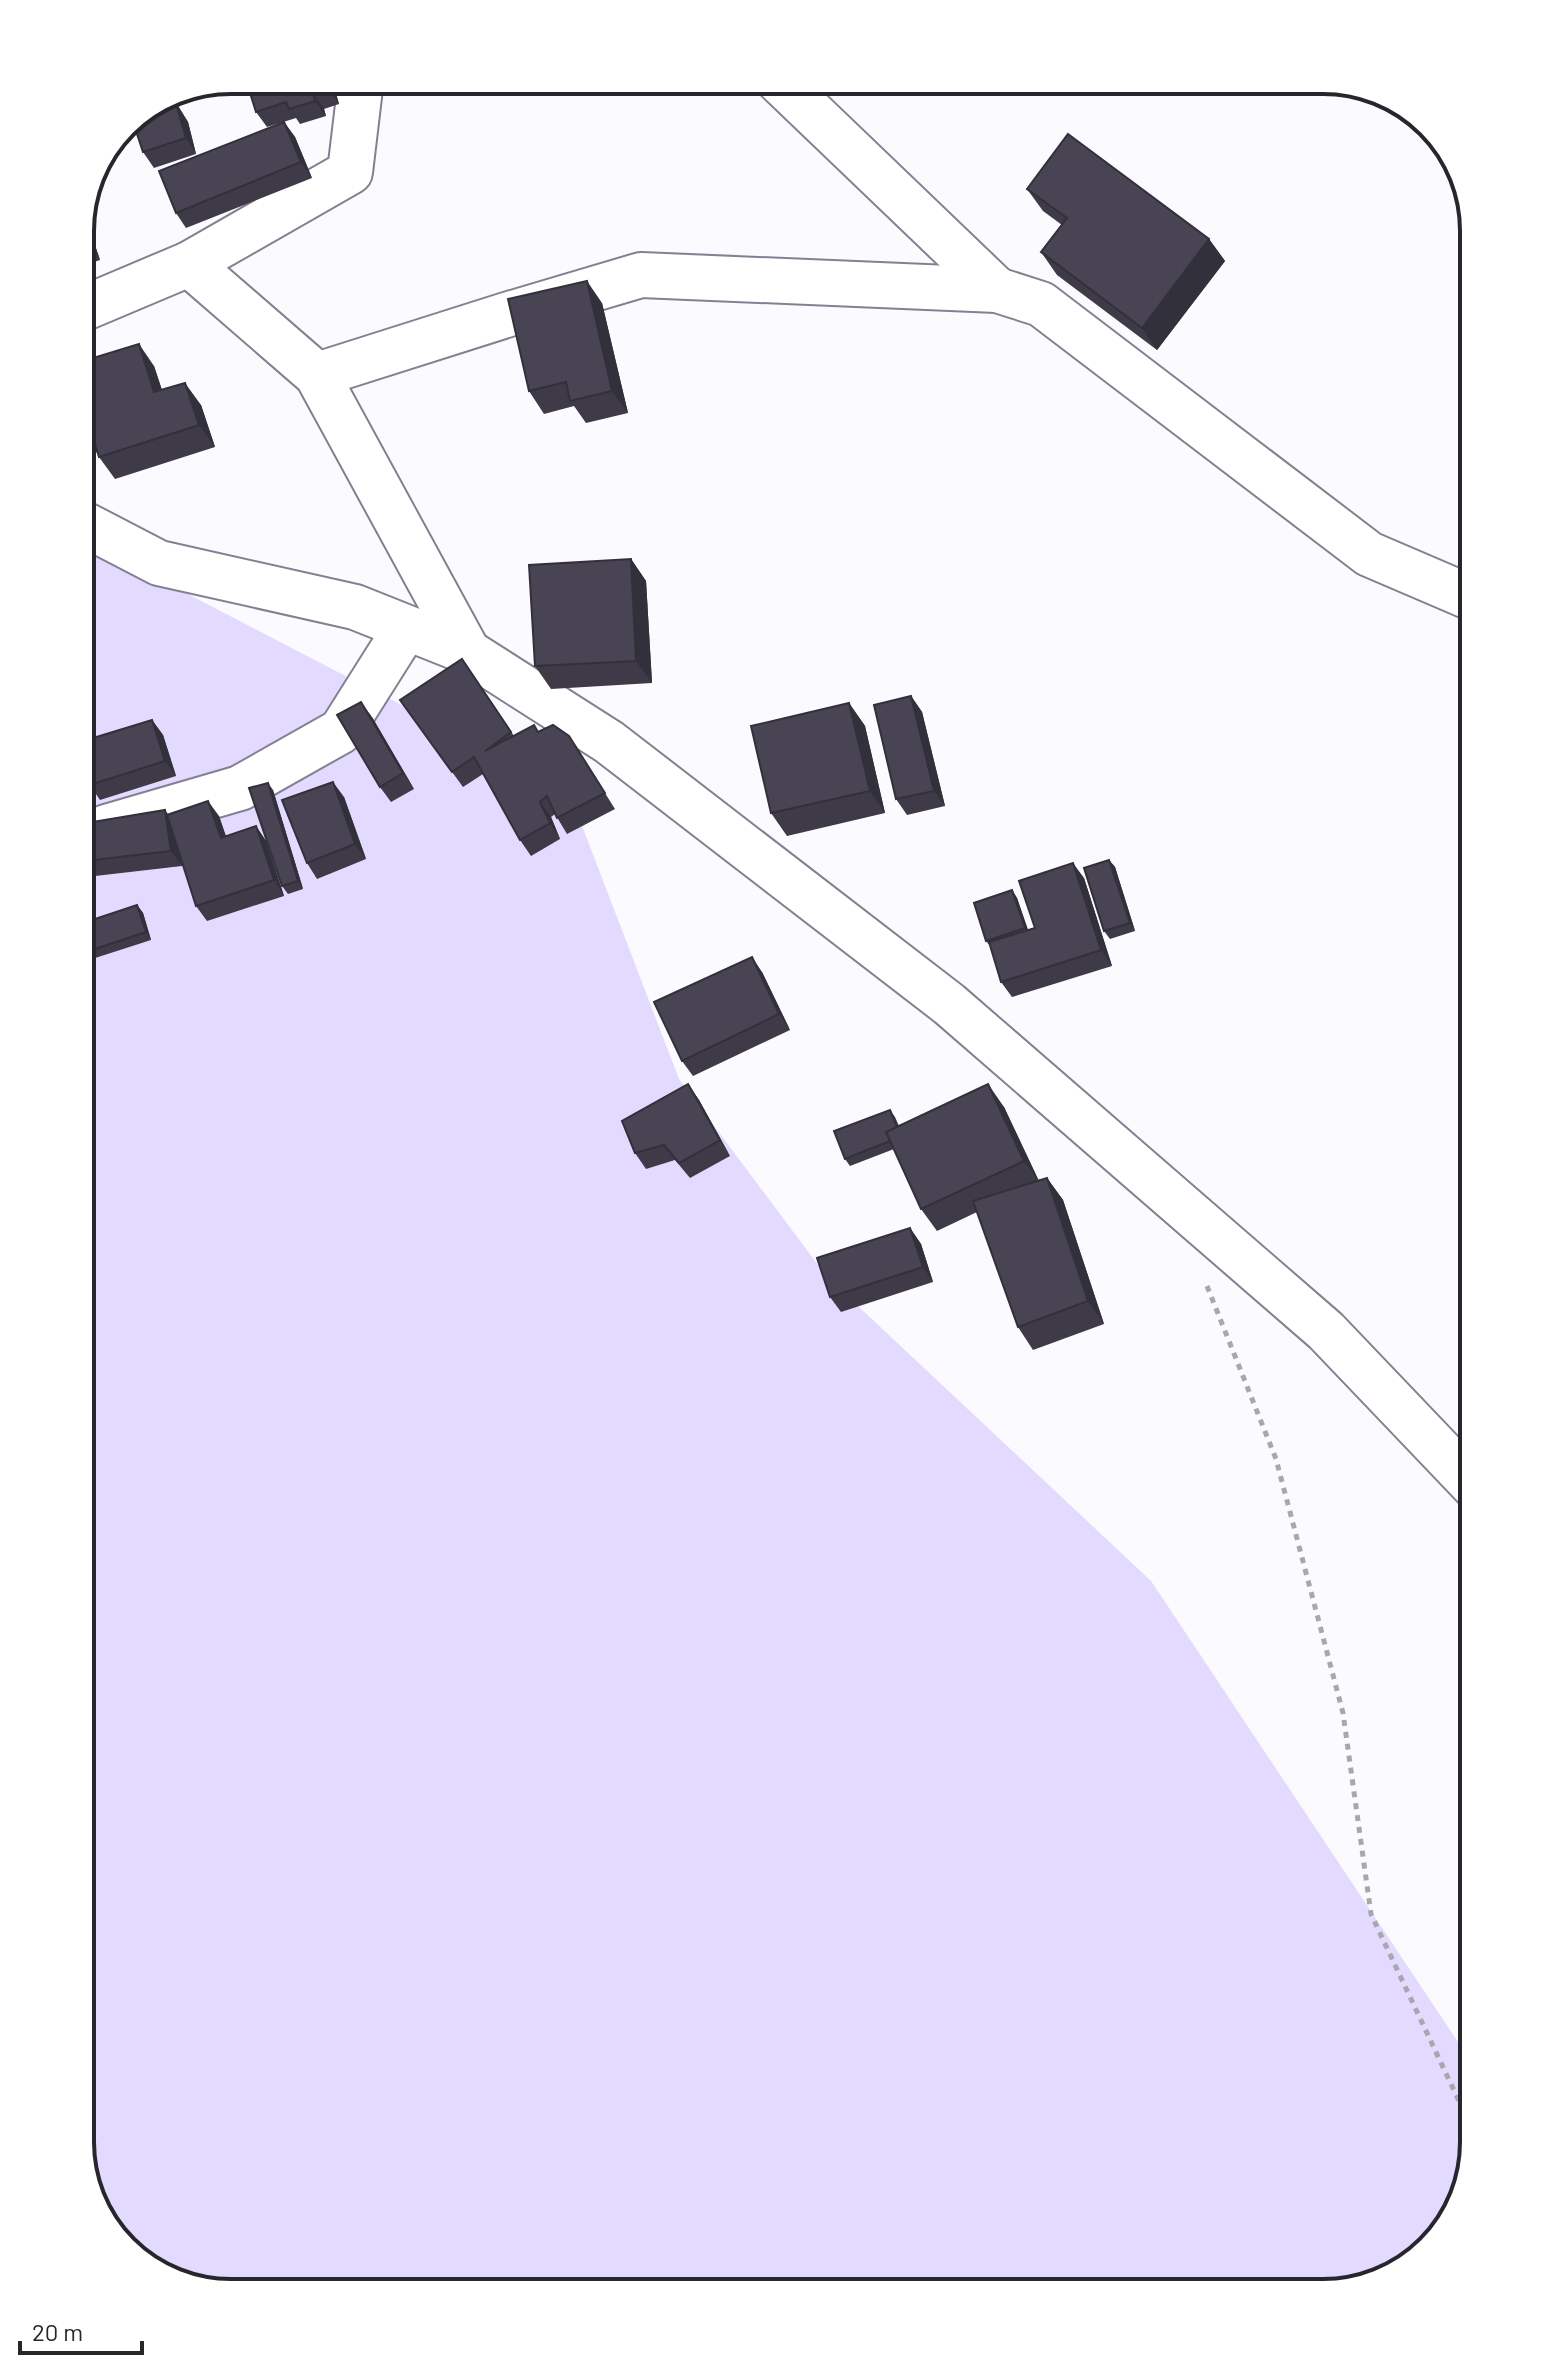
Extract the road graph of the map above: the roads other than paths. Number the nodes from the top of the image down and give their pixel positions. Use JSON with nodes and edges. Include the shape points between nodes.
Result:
{"nodes":[{"id":1,"x":359,"y":94,"type":"edge"},
{"id":2,"x":793,"y":94,"type":"edge"},
{"id":3,"x":189,"y":264,"type":"junction"},
{"id":4,"x":997,"y":290,"type":"junction"},
{"id":5,"x":94,"y":304,"type":"edge"},
{"id":6,"x":317,"y":375,"type":"junction"},
{"id":7,"x":94,"y":529,"type":"edge"},
{"id":8,"x":1460,"y":593,"type":"edge"},
{"id":9,"x":406,"y":628,"type":"junction"},
{"id":10,"x":468,"y":652,"type":"junction"},
{"id":11,"x":94,"y":830,"type":"edge"},
{"id":12,"x":1460,"y":1471,"type":"edge"}],
"edges":[{"from":1,"to":3,"type":"street","via":[[350,172]]},
{"from":2,"to":4,"type":"street"},
{"from":3,"to":5,"type":"street"},
{"from":3,"to":6,"type":"street"},
{"from":4,"to":6,"type":"street","via":[[641,275]]},
{"from":4,"to":8,"type":"street","via":[[1041,304],[1369,554]]},
{"from":6,"to":10,"type":"street"},
{"from":7,"to":9,"type":"street","via":[[159,563],[355,607]]},
{"from":9,"to":10,"type":"street"},
{"from":9,"to":11,"type":"street","via":[[341,731],[240,788]]},
{"from":10,"to":12,"type":"street","via":[[609,742],[949,1004],[1326,1331]]}]}
